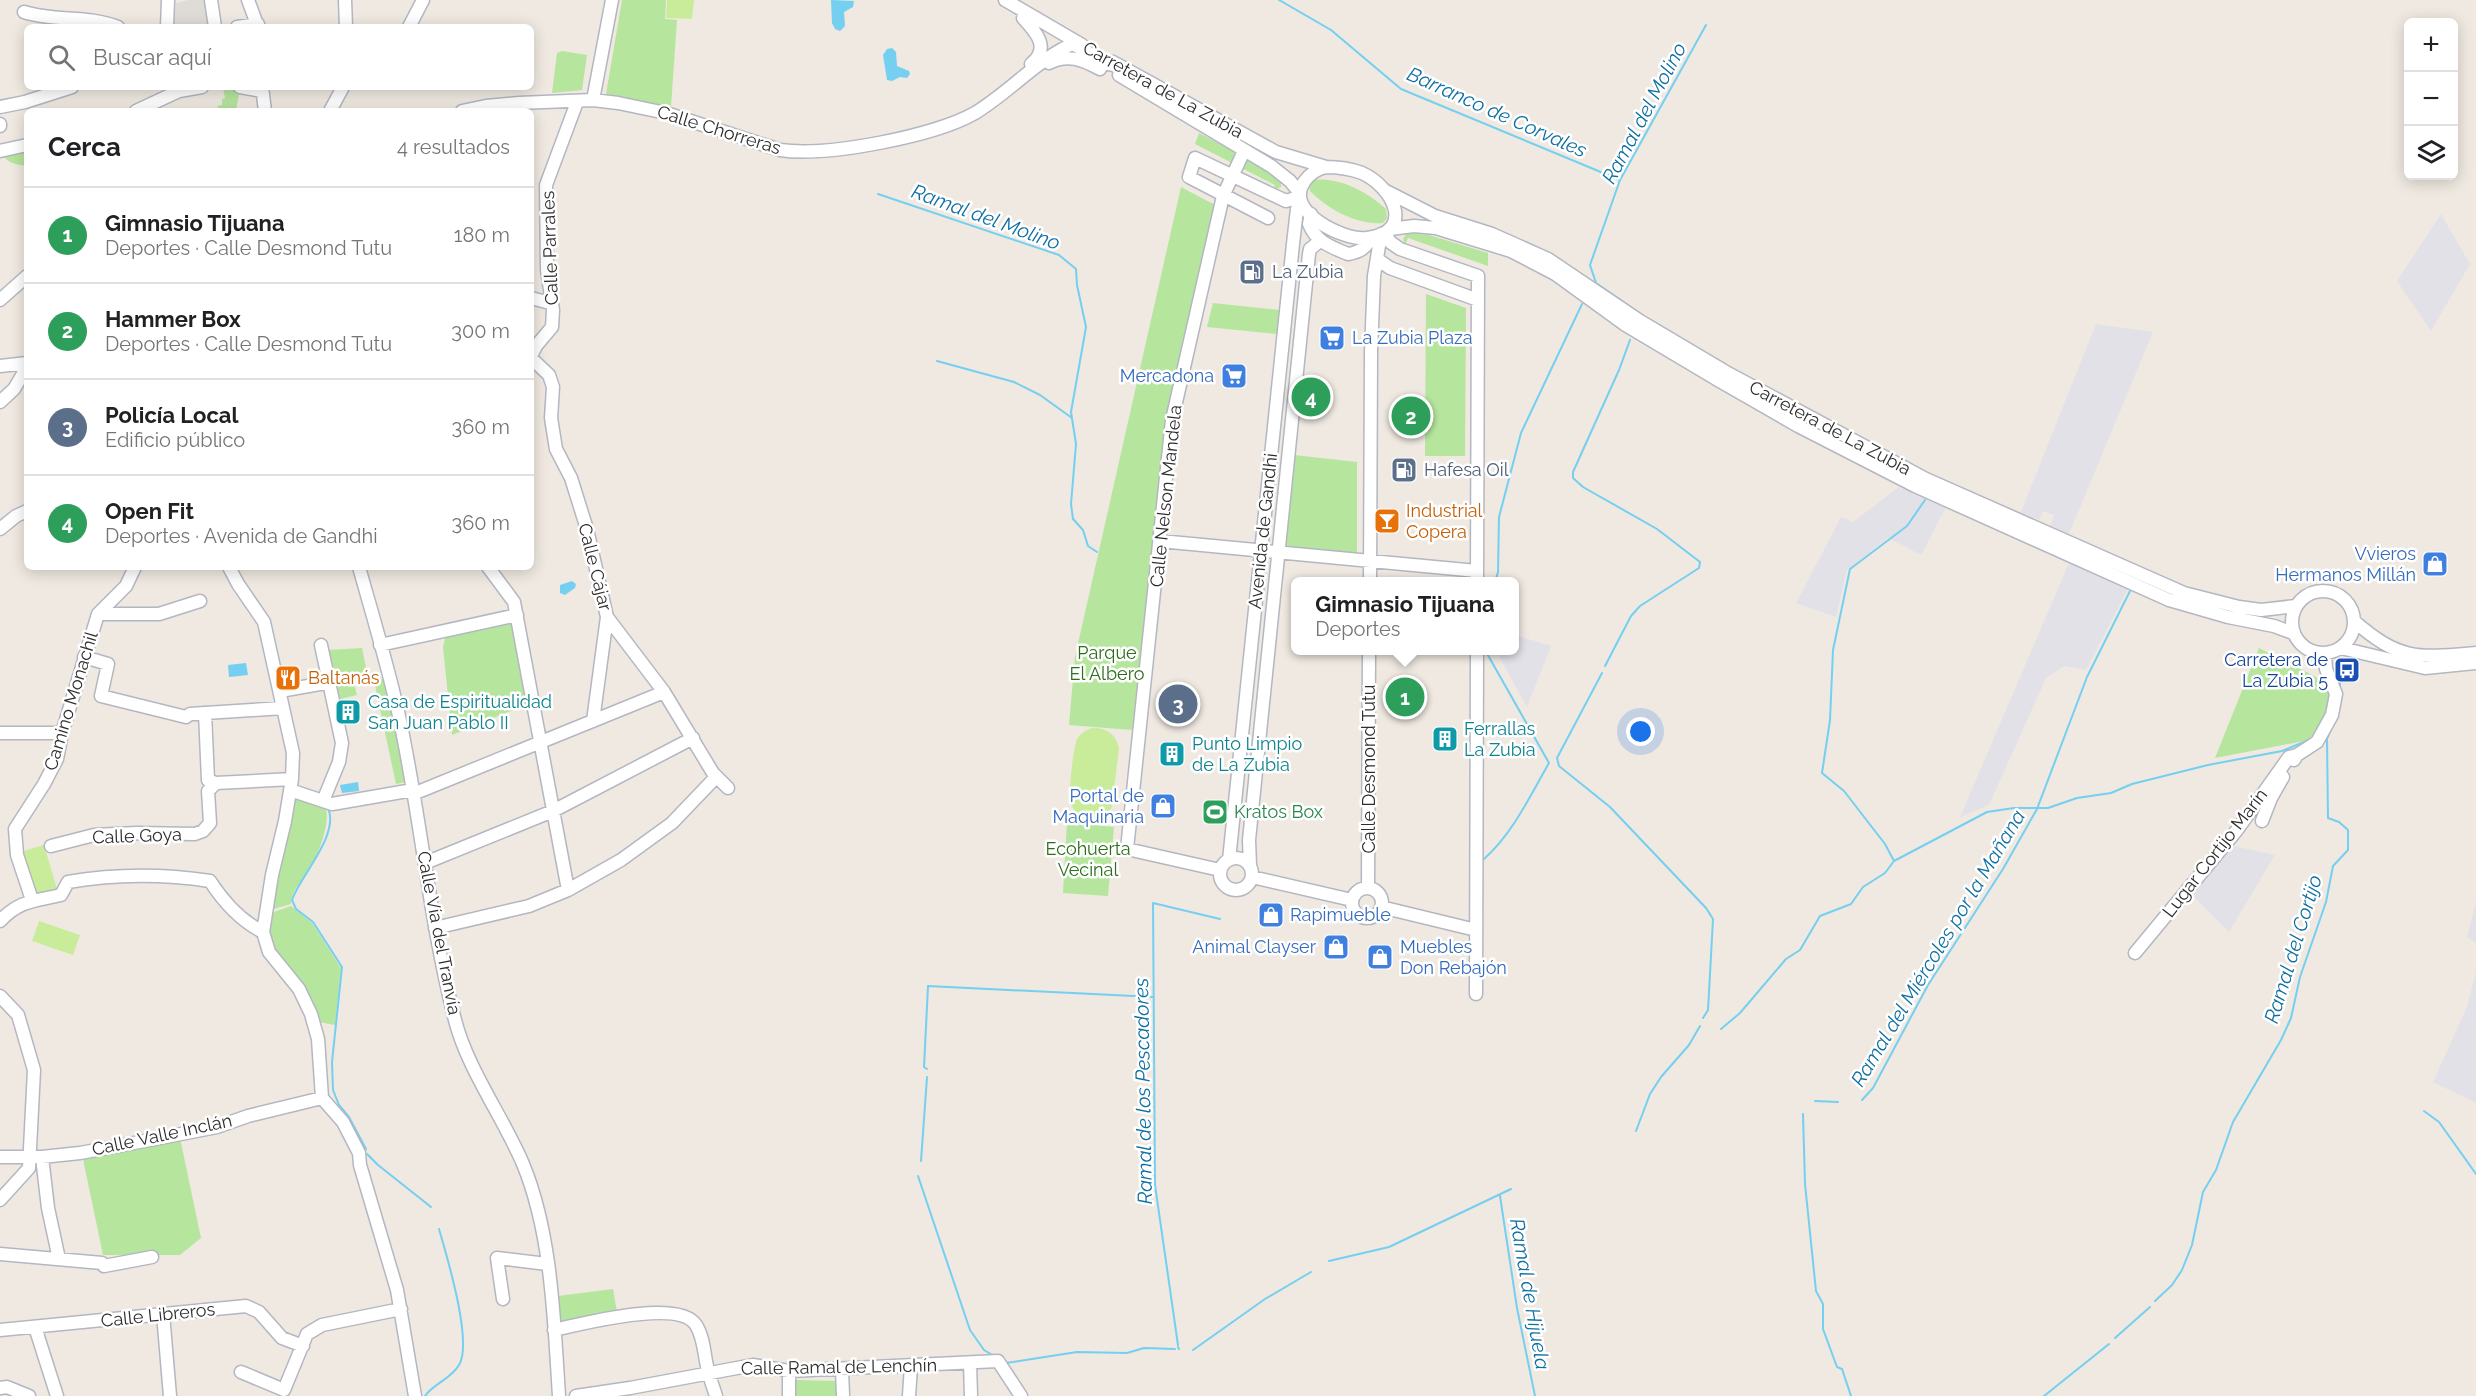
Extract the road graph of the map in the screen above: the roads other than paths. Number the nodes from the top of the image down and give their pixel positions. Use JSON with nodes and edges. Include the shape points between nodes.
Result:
{"nodes":[{"id":1,"x":168,"y":0,"type":"edge"},
{"id":2,"x":211,"y":0,"type":"edge"},
{"id":3,"x":248,"y":0,"type":"edge"},
{"id":4,"x":345,"y":0,"type":"edge"},
{"id":5,"x":423,"y":0,"type":"edge"},
{"id":6,"x":612,"y":0,"type":"edge"},
{"id":7,"x":994,"y":0,"type":"edge"},
{"id":8,"x":1005,"y":0,"type":"edge"},
{"id":9,"x":24,"y":12,"type":"dead end"},
{"id":10,"x":1023,"y":18,"type":"junction"},
{"id":11,"x":111,"y":24,"type":"edge"},
{"id":12,"x":167,"y":24,"type":"edge"},
{"id":13,"x":215,"y":24,"type":"edge"},
{"id":14,"x":257,"y":24,"type":"edge"},
{"id":15,"x":346,"y":24,"type":"edge"},
{"id":16,"x":411,"y":24,"type":"edge"},
{"id":17,"x":1068,"y":46,"type":"junction"},
{"id":18,"x":1118,"y":70,"type":"junction"},
{"id":19,"x":1024,"y":75,"type":"junction"},
{"id":20,"x":63,"y":90,"type":"edge"},
{"id":21,"x":178,"y":90,"type":"edge"},
{"id":22,"x":262,"y":90,"type":"edge"},
{"id":23,"x":341,"y":90,"type":"edge"},
{"id":24,"x":166,"y":98,"type":"junction"},
{"id":25,"x":593,"y":100,"type":"junction"},
{"id":26,"x":576,"y":102,"type":"junction"},
{"id":27,"x":0,"y":107,"type":"edge"},
{"id":28,"x":519,"y":107,"type":"edge"},
{"id":29,"x":143,"y":108,"type":"edge"},
{"id":30,"x":169,"y":108,"type":"edge"},
{"id":31,"x":265,"y":108,"type":"edge"},
{"id":32,"x":332,"y":108,"type":"edge"},
{"id":33,"x":476,"y":108,"type":"edge"},
{"id":34,"x":24,"y":146,"type":"edge"},
{"id":35,"x":0,"y":151,"type":"edge"},
{"id":36,"x":1244,"y":151,"type":"junction"},
{"id":37,"x":1326,"y":167,"type":"junction"},
{"id":38,"x":1233,"y":175,"type":"junction"},
{"id":39,"x":1386,"y":191,"type":"junction"},
{"id":40,"x":1223,"y":196,"type":"junction"},
{"id":41,"x":1300,"y":197,"type":"junction"},
{"id":42,"x":1311,"y":214,"type":"junction"},
{"id":43,"x":1268,"y":218,"type":"dead end"},
{"id":44,"x":1382,"y":233,"type":"junction"},
{"id":45,"x":1320,"y":241,"type":"junction"},
{"id":46,"x":1377,"y":260,"type":"junction"},
{"id":47,"x":24,"y":279,"type":"edge"},
{"id":48,"x":534,"y":299,"type":"edge"},
{"id":49,"x":0,"y":300,"type":"edge"},
{"id":50,"x":1478,"y":300,"type":"junction"},
{"id":51,"x":550,"y":303,"type":"junction"},
{"id":52,"x":534,"y":350,"type":"edge"},
{"id":53,"x":534,"y":360,"type":"edge"},
{"id":54,"x":24,"y":365,"type":"edge"},
{"id":55,"x":0,"y":366,"type":"edge"},
{"id":56,"x":24,"y":371,"type":"edge"},
{"id":57,"x":0,"y":402,"type":"edge"},
{"id":58,"x":24,"y":512,"type":"edge"},
{"id":59,"x":0,"y":529,"type":"edge"},
{"id":60,"x":1160,"y":541,"type":"junction"},
{"id":61,"x":1261,"y":550,"type":"junction"},
{"id":62,"x":1279,"y":552,"type":"junction"},
{"id":63,"x":1370,"y":561,"type":"junction"},
{"id":64,"x":134,"y":570,"type":"edge"},
{"id":65,"x":231,"y":570,"type":"edge"},
{"id":66,"x":360,"y":570,"type":"edge"},
{"id":67,"x":490,"y":570,"type":"edge"},
{"id":68,"x":1477,"y":576,"type":"edge"},
{"id":69,"x":1370,"y":577,"type":"edge"},
{"id":70,"x":200,"y":601,"type":"dead end"},
{"id":71,"x":2296,"y":606,"type":"junction"},
{"id":72,"x":98,"y":614,"type":"junction"},
{"id":73,"x":517,"y":615,"type":"junction"},
{"id":74,"x":607,"y":617,"type":"junction"},
{"id":75,"x":2354,"y":621,"type":"junction"},
{"id":76,"x":2293,"y":633,"type":"junction"},
{"id":77,"x":321,"y":645,"type":"dead end"},
{"id":78,"x":380,"y":645,"type":"junction"},
{"id":79,"x":2342,"y":648,"type":"junction"},
{"id":80,"x":2325,"y":653,"type":"junction"},
{"id":81,"x":2476,"y":653,"type":"edge"},
{"id":82,"x":1369,"y":655,"type":"edge"},
{"id":83,"x":1477,"y":655,"type":"edge"},
{"id":84,"x":84,"y":657,"type":"junction"},
{"id":85,"x":2476,"y":663,"type":"edge"},
{"id":86,"x":331,"y":682,"type":"junction"},
{"id":87,"x":280,"y":691,"type":"junction"},
{"id":88,"x":664,"y":692,"type":"junction"},
{"id":89,"x":283,"y":708,"type":"junction"},
{"id":90,"x":204,"y":713,"type":"junction"},
{"id":91,"x":593,"y":720,"type":"junction"},
{"id":92,"x":0,"y":733,"type":"edge"},
{"id":93,"x":62,"y":733,"type":"junction"},
{"id":94,"x":693,"y":738,"type":"junction"},
{"id":95,"x":541,"y":742,"type":"junction"},
{"id":96,"x":2296,"y":755,"type":"junction"},
{"id":97,"x":715,"y":775,"type":"junction"},
{"id":98,"x":216,"y":783,"type":"junction"},
{"id":99,"x":291,"y":785,"type":"junction"},
{"id":100,"x":728,"y":788,"type":"dead end"},
{"id":101,"x":413,"y":792,"type":"junction"},
{"id":102,"x":323,"y":801,"type":"junction"},
{"id":103,"x":553,"y":811,"type":"junction"},
{"id":104,"x":2262,"y":820,"type":"dead end"},
{"id":105,"x":51,"y":846,"type":"dead end"},
{"id":106,"x":1229,"y":860,"type":"junction"},
{"id":107,"x":425,"y":863,"type":"junction"},
{"id":108,"x":1220,"y":870,"type":"junction"},
{"id":109,"x":1251,"y":872,"type":"junction"},
{"id":110,"x":568,"y":887,"type":"junction"},
{"id":111,"x":1368,"y":888,"type":"junction"},
{"id":112,"x":32,"y":900,"type":"junction"},
{"id":113,"x":1352,"y":900,"type":"junction"},
{"id":114,"x":1381,"y":907,"type":"junction"},
{"id":115,"x":0,"y":921,"type":"edge"},
{"id":116,"x":435,"y":925,"type":"junction"},
{"id":117,"x":1476,"y":930,"type":"junction"},
{"id":118,"x":263,"y":932,"type":"junction"},
{"id":119,"x":2135,"y":953,"type":"dead end"},
{"id":120,"x":1476,"y":994,"type":"dead end"},
{"id":121,"x":0,"y":996,"type":"edge"},
{"id":122,"x":322,"y":1098,"type":"junction"},
{"id":123,"x":0,"y":1157,"type":"edge"},
{"id":124,"x":36,"y":1157,"type":"junction"},
{"id":125,"x":0,"y":1200,"type":"edge"},
{"id":126,"x":0,"y":1254,"type":"edge"},
{"id":127,"x":152,"y":1257,"type":"dead end"},
{"id":128,"x":59,"y":1259,"type":"junction"},
{"id":129,"x":547,"y":1264,"type":"junction"},
{"id":130,"x":503,"y":1299,"type":"dead end"},
{"id":131,"x":400,"y":1309,"type":"junction"},
{"id":132,"x":163,"y":1314,"type":"junction"},
{"id":133,"x":35,"y":1327,"type":"junction"},
{"id":134,"x":0,"y":1330,"type":"edge"},
{"id":135,"x":554,"y":1330,"type":"junction"},
{"id":136,"x":303,"y":1346,"type":"junction"},
{"id":137,"x":969,"y":1363,"type":"junction"},
{"id":138,"x":911,"y":1366,"type":"junction"},
{"id":139,"x":842,"y":1369,"type":"junction"},
{"id":140,"x":241,"y":1371,"type":"dead end"},
{"id":141,"x":789,"y":1371,"type":"junction"},
{"id":142,"x":708,"y":1374,"type":"junction"},
{"id":143,"x":0,"y":1388,"type":"edge"},
{"id":144,"x":282,"y":1393,"type":"edge"},
{"id":145,"x":610,"y":1394,"type":"edge"},
{"id":146,"x":29,"y":1396,"type":"edge"},
{"id":147,"x":57,"y":1396,"type":"edge"},
{"id":148,"x":170,"y":1396,"type":"edge"},
{"id":149,"x":415,"y":1396,"type":"edge"},
{"id":150,"x":559,"y":1396,"type":"edge"},
{"id":151,"x":576,"y":1396,"type":"edge"},
{"id":152,"x":716,"y":1396,"type":"edge"},
{"id":153,"x":789,"y":1396,"type":"edge"},
{"id":154,"x":843,"y":1396,"type":"edge"},
{"id":155,"x":909,"y":1396,"type":"edge"},
{"id":156,"x":971,"y":1396,"type":"edge"},
{"id":157,"x":1021,"y":1396,"type":"edge"}],
"edges":[{"from":1,"to":12,"type":"street"},
{"from":2,"to":13,"type":"street"},
{"from":3,"to":14,"type":"street"},
{"from":4,"to":15,"type":"street"},
{"from":5,"to":16,"type":"street"},
{"from":6,"to":25,"type":"street"},
{"from":7,"to":10,"type":"street","name":"Carretera de La Zubia"},
{"from":8,"to":18,"type":"street","name":"Carretera de La Zubia"},
{"from":9,"to":11,"type":"street"},
{"from":10,"to":17,"type":"street","name":"Carretera de La Zubia"},
{"from":10,"to":19,"type":"street","via":[[1042,46]]},
{"from":17,"to":18,"type":"street","name":"Carretera de La Zubia","via":[[1073,44]]},
{"from":17,"to":19,"type":"street"},
{"from":18,"to":19,"type":"street","via":[[1063,58]]},
{"from":18,"to":36,"type":"street","name":"Carretera de La Zubia"},
{"from":18,"to":37,"type":"street","name":"Carretera de La Zubia","via":[[1276,152]]},
{"from":19,"to":25,"type":"street","name":"Calle Chorreras","via":[[960,121],[872,144],[820,152],[780,150],[666,113]]},
{"from":20,"to":27,"type":"street"},
{"from":21,"to":24,"type":"street"},
{"from":22,"to":31,"type":"street"},
{"from":23,"to":32,"type":"street"},
{"from":24,"to":29,"type":"street"},
{"from":24,"to":30,"type":"street"},
{"from":25,"to":26,"type":"street","name":"Calle Chorreras"},
{"from":26,"to":28,"type":"street","name":"Calle Chorreras"},
{"from":26,"to":51,"type":"street","name":"Calle Parrales","via":[[546,185]]},
{"from":28,"to":33,"type":"street","name":"Calle Chorreras"},
{"from":34,"to":35,"type":"street"},
{"from":36,"to":38,"type":"street","name":"Calle Nelson Mandela"},
{"from":36,"to":41,"type":"street","name":"Carretera de La Zubia","via":[[1282,174]]},
{"from":37,"to":39,"type":"street","via":[[1364,174]]},
{"from":37,"to":41,"type":"street","via":[[1310,174]]},
{"from":38,"to":40,"type":"street","name":"Calle Nelson Mandela"},
{"from":38,"to":40,"type":"street","via":[[1195,158],[1189,177]]},
{"from":38,"to":41,"type":"street","via":[[1286,201]]},
{"from":39,"to":44,"type":"street","via":[[1395,211],[1394,224]]},
{"from":39,"to":71,"type":"street","name":"Carretera de La Zubia","via":[[1434,216],[1492,234],[1548,259],[1640,321],[1726,372],[1926,479],[2184,593],[2239,608]]},
{"from":40,"to":43,"type":"street"},
{"from":40,"to":60,"type":"street","name":"Calle Nelson Mandela","via":[[1172,420]]},
{"from":41,"to":42,"type":"street"},
{"from":41,"to":61,"type":"street","name":"Avenida de Gandhi"},
{"from":42,"to":44,"type":"street","via":[[1335,231],[1360,239]]},
{"from":42,"to":45,"type":"street","via":[[1309,224]]},
{"from":44,"to":45,"type":"street","via":[[1361,250],[1348,254]]},
{"from":44,"to":46,"type":"street"},
{"from":44,"to":50,"type":"street","via":[[1400,249],[1478,276]]},
{"from":44,"to":76,"type":"street","name":"Carretera de La Zubia","via":[[1414,226],[1436,228],[1534,262],[1644,336],[1798,426],[1914,486],[2169,600]]},
{"from":45,"to":62,"type":"street","name":"Avenida de Gandhi","via":[[1309,254]]},
{"from":46,"to":50,"type":"street"},
{"from":46,"to":63,"type":"street"},
{"from":47,"to":49,"type":"street"},
{"from":48,"to":51,"type":"street"},
{"from":50,"to":68,"type":"street"},
{"from":51,"to":52,"type":"street","name":"Calle Parrales","via":[[552,327]]},
{"from":53,"to":74,"type":"street","name":"Calle Cájar","via":[[549,375],[553,387],[551,418],[556,449],[571,478],[587,529]]},
{"from":54,"to":55,"type":"street"},
{"from":56,"to":57,"type":"street","via":[[14,389]]},
{"from":58,"to":59,"type":"street"},
{"from":60,"to":61,"type":"street"},
{"from":60,"to":108,"type":"street","name":"Calle Nelson Mandela","via":[[1127,849]]},
{"from":61,"to":62,"type":"street"},
{"from":61,"to":106,"type":"street","name":"Avenida de Gandhi"},
{"from":62,"to":63,"type":"street"},
{"from":62,"to":109,"type":"street","name":"Avenida de Gandhi","via":[[1249,840]]},
{"from":63,"to":68,"type":"street"},
{"from":63,"to":69,"type":"street"},
{"from":64,"to":72,"type":"street","name":"Camino Monachil","via":[[126,586]]},
{"from":65,"to":87,"type":"street","via":[[264,622]]},
{"from":66,"to":78,"type":"street","name":"Calle Vía del Tranvía"},
{"from":67,"to":73,"type":"street","via":[[514,602]]},
{"from":70,"to":72,"type":"street","via":[[159,614]]},
{"from":71,"to":75,"type":"street","via":[[2311,593],[2331,592],[2347,603]]},
{"from":71,"to":76,"type":"street"},
{"from":72,"to":84,"type":"street","name":"Camino Monachil"},
{"from":73,"to":78,"type":"street"},
{"from":73,"to":95,"type":"street"},
{"from":74,"to":88,"type":"street","name":"Calle Cájar"},
{"from":74,"to":91,"type":"street"},
{"from":75,"to":79,"type":"street","via":[[2352,633]]},
{"from":75,"to":81,"type":"street","via":[[2379,642],[2402,652],[2430,657]]},
{"from":76,"to":80,"type":"street","via":[[2307,649]]},
{"from":77,"to":86,"type":"street"},
{"from":78,"to":101,"type":"street","name":"Calle Vía del Tranvía"},
{"from":79,"to":80,"type":"street"},
{"from":79,"to":85,"type":"street","via":[[2425,668]]},
{"from":80,"to":96,"type":"street","name":"Lugar Cortijo Marín","via":[[2326,669],[2336,694],[2332,715],[2317,742]]},
{"from":82,"to":111,"type":"street","name":"Calle Desmond Tutu"},
{"from":83,"to":117,"type":"street"},
{"from":84,"to":90,"type":"street","via":[[108,664],[101,696],[186,717]]},
{"from":84,"to":93,"type":"street","name":"Camino Monachil"},
{"from":86,"to":87,"type":"street"},
{"from":86,"to":102,"type":"street","via":[[342,743],[336,772]]},
{"from":87,"to":89,"type":"street"},
{"from":88,"to":91,"type":"street"},
{"from":88,"to":94,"type":"street","name":"Calle Cájar"},
{"from":89,"to":90,"type":"street"},
{"from":89,"to":99,"type":"street","via":[[293,753]]},
{"from":90,"to":98,"type":"street","via":[[208,780]]},
{"from":91,"to":95,"type":"street"},
{"from":92,"to":93,"type":"street"},
{"from":93,"to":112,"type":"street","name":"Camino Monachil","via":[[57,759],[15,829],[17,855]]},
{"from":94,"to":97,"type":"street","name":"Calle Cájar"},
{"from":94,"to":103,"type":"street"},
{"from":95,"to":101,"type":"street"},
{"from":95,"to":103,"type":"street"},
{"from":96,"to":104,"type":"street","name":"Lugar Cortijo Marín"},
{"from":96,"to":119,"type":"street","name":"Lugar Cortijo Marín","via":[[2289,758],[2237,830]]},
{"from":97,"to":100,"type":"street","name":"Calle Cájar"},
{"from":97,"to":110,"type":"street","via":[[670,818]]},
{"from":98,"to":99,"type":"street"},
{"from":98,"to":105,"type":"street","name":"Calle Goya","via":[[208,791],[210,823],[203,831],[94,836]]},
{"from":99,"to":102,"type":"street"},
{"from":99,"to":118,"type":"street"},
{"from":101,"to":102,"type":"street","via":[[338,803]]},
{"from":101,"to":107,"type":"street","name":"Calle Vía del Tranvía"},
{"from":103,"to":107,"type":"street"},
{"from":103,"to":110,"type":"street"},
{"from":106,"to":108,"type":"street"},
{"from":106,"to":109,"type":"street","via":[[1239,858]]},
{"from":107,"to":116,"type":"street","name":"Calle Vía del Tranvía"},
{"from":108,"to":109,"type":"street","via":[[1221,880],[1233,890],[1247,886]]},
{"from":109,"to":113,"type":"street"},
{"from":110,"to":116,"type":"street"},
{"from":111,"to":113,"type":"street","via":[[1358,891]]},
{"from":111,"to":114,"type":"street","via":[[1377,892]]},
{"from":112,"to":115,"type":"street"},
{"from":112,"to":118,"type":"street","via":[[61,895],[68,882],[99,876],[177,876],[210,881],[248,924]]},
{"from":113,"to":114,"type":"street","via":[[1354,911],[1363,917],[1374,916]]},
{"from":114,"to":117,"type":"street"},
{"from":116,"to":129,"type":"street","name":"Calle Vía del Tranvía","via":[[455,1023],[523,1164],[540,1217]]},
{"from":117,"to":120,"type":"street"},
{"from":118,"to":122,"type":"street","via":[[269,952],[299,989],[312,1014]]},
{"from":121,"to":124,"type":"street","via":[[18,1015],[34,1070]]},
{"from":122,"to":124,"type":"street","name":"Calle Valle Inclán","via":[[217,1127],[80,1153]]},
{"from":122,"to":131,"type":"street","via":[[343,1122],[359,1153]]},
{"from":123,"to":124,"type":"street","name":"Calle Valle Inclán"},
{"from":124,"to":125,"type":"street"},
{"from":124,"to":128,"type":"street"},
{"from":126,"to":128,"type":"street"},
{"from":127,"to":128,"type":"street","via":[[104,1266]]},
{"from":129,"to":130,"type":"street","via":[[497,1258]]},
{"from":129,"to":135,"type":"street","name":"Calle Vía del Tranvía"},
{"from":131,"to":136,"type":"street","via":[[322,1325],[307,1334]]},
{"from":131,"to":149,"type":"street"},
{"from":132,"to":133,"type":"street","name":"Calle Libreros"},
{"from":132,"to":136,"type":"street","name":"Calle Libreros","via":[[246,1306],[259,1312],[282,1338]]},
{"from":132,"to":148,"type":"street"},
{"from":133,"to":134,"type":"street","name":"Calle Libreros"},
{"from":133,"to":147,"type":"street"},
{"from":135,"to":142,"type":"street","via":[[650,1312],[693,1320]]},
{"from":135,"to":150,"type":"street","name":"Calle Vía del Tranvía"},
{"from":136,"to":144,"type":"street"},
{"from":137,"to":138,"type":"street","name":"Calle Ramal de Lenchín"},
{"from":137,"to":156,"type":"street"},
{"from":137,"to":157,"type":"street","name":"Calle Ramal de Lenchín","via":[[998,1361]]},
{"from":138,"to":139,"type":"street","name":"Calle Ramal de Lenchín"},
{"from":138,"to":155,"type":"street"},
{"from":139,"to":141,"type":"street","name":"Calle Ramal de Lenchín"},
{"from":139,"to":154,"type":"street"},
{"from":140,"to":144,"type":"street"},
{"from":141,"to":142,"type":"street","name":"Calle Ramal de Lenchín","via":[[753,1365]]},
{"from":141,"to":153,"type":"street"},
{"from":142,"to":145,"type":"street","name":"Calle Ramal de Lenchín"},
{"from":142,"to":152,"type":"street"},
{"from":143,"to":146,"type":"street"},
{"from":145,"to":151,"type":"street","name":"Calle Ramal de Lenchín"}]}
